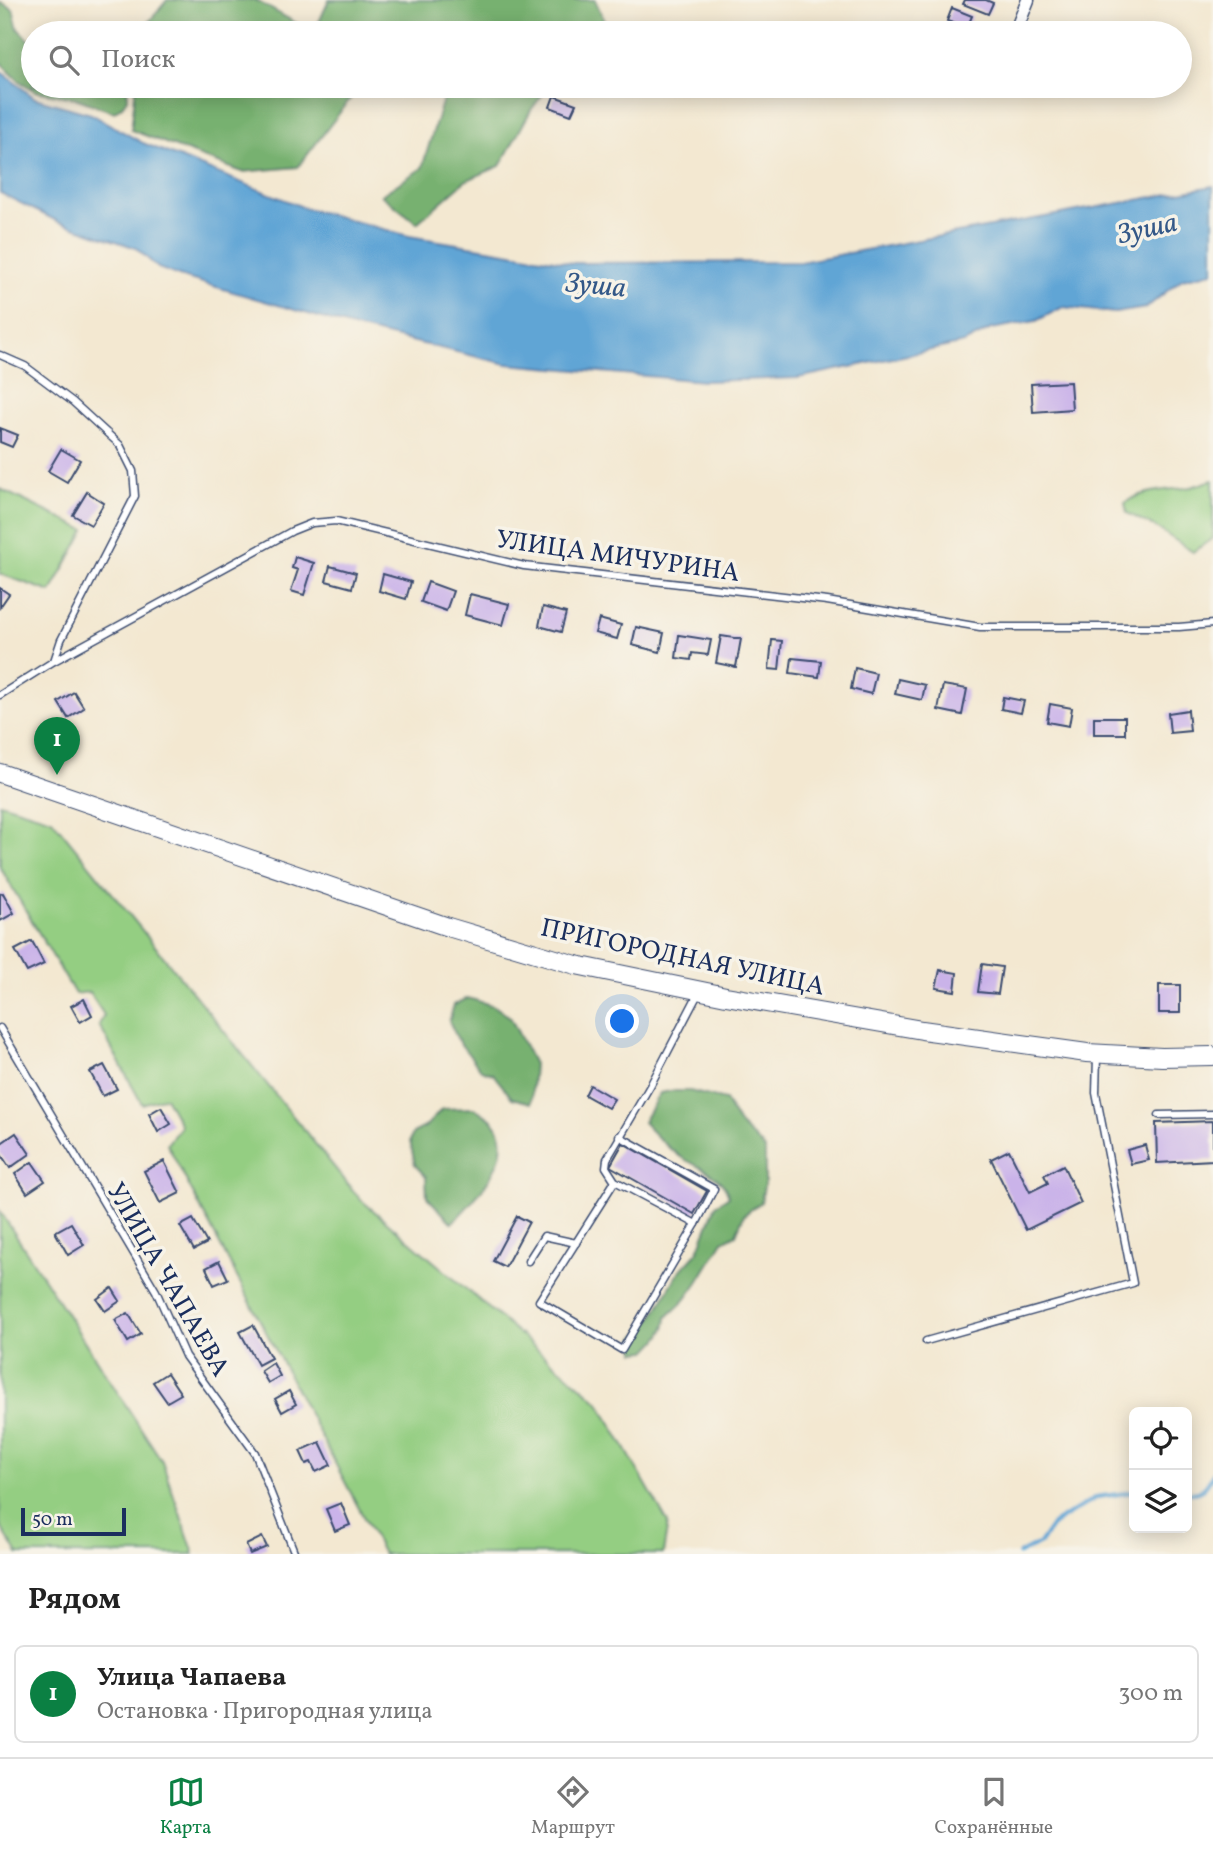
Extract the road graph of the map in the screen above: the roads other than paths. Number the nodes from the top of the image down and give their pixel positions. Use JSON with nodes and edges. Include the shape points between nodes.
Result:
{"nodes":[{"id":1,"x":1028,"y":0,"type":"edge"},
{"id":2,"x":1020,"y":21,"type":"edge"},
{"id":3,"x":0,"y":355,"type":"edge"},
{"id":4,"x":1213,"y":624,"type":"edge"},
{"id":5,"x":54,"y":661,"type":"junction"},
{"id":6,"x":0,"y":695,"type":"edge"},
{"id":7,"x":0,"y":773,"type":"edge"},
{"id":8,"x":699,"y":990,"type":"junction"},
{"id":9,"x":0,"y":1028,"type":"edge"},
{"id":10,"x":1097,"y":1054,"type":"junction"},
{"id":11,"x":1213,"y":1056,"type":"edge"},
{"id":12,"x":1213,"y":1114,"type":"edge"},
{"id":13,"x":1159,"y":1115,"type":"dead end"},
{"id":14,"x":619,"y":1136,"type":"junction"},
{"id":15,"x":615,"y":1181,"type":"junction"},
{"id":16,"x":696,"y":1224,"type":"junction"},
{"id":17,"x":576,"y":1243,"type":"junction"},
{"id":18,"x":528,"y":1261,"type":"dead end"},
{"id":19,"x":926,"y":1341,"type":"dead end"},
{"id":20,"x":295,"y":1554,"type":"edge"}],
"edges":[{"from":1,"to":2,"type":"street"},
{"from":3,"to":5,"type":"lane","via":[[25,366],[73,402],[120,445],[133,471],[135,496]]},
{"from":4,"to":5,"type":"lane","name":"УЛИЦА МИЧУРИНА","via":[[981,627],[827,601],[524,566],[336,521],[292,531]]},
{"from":5,"to":6,"type":"lane","name":"УЛИЦА МИЧУРИНА"},
{"from":7,"to":8,"type":"street","name":"ПРИГОРОДНАЯ УЛИЦА","via":[[448,927],[576,965]]},
{"from":8,"to":10,"type":"street","name":"ПРИГОРОДНАЯ УЛИЦА","via":[[922,1030]]},
{"from":8,"to":14,"type":"lane"},
{"from":9,"to":20,"type":"lane","name":"УЛИЦА ЧАПАЕВА","via":[[156,1292],[185,1356],[255,1453]]},
{"from":10,"to":11,"type":"street","name":"ПРИГОРОДНАЯ УЛИЦА"},
{"from":10,"to":19,"type":"lane","via":[[1096,1093],[1133,1283]]},
{"from":12,"to":13,"type":"lane"},
{"from":14,"to":15,"type":"lane","via":[[606,1167]]},
{"from":14,"to":16,"type":"lane","via":[[714,1189]]},
{"from":15,"to":16,"type":"lane"},
{"from":15,"to":17,"type":"lane"},
{"from":16,"to":17,"type":"lane","via":[[622,1350],[539,1301]]},
{"from":17,"to":18,"type":"lane","via":[[544,1236]]}]}
